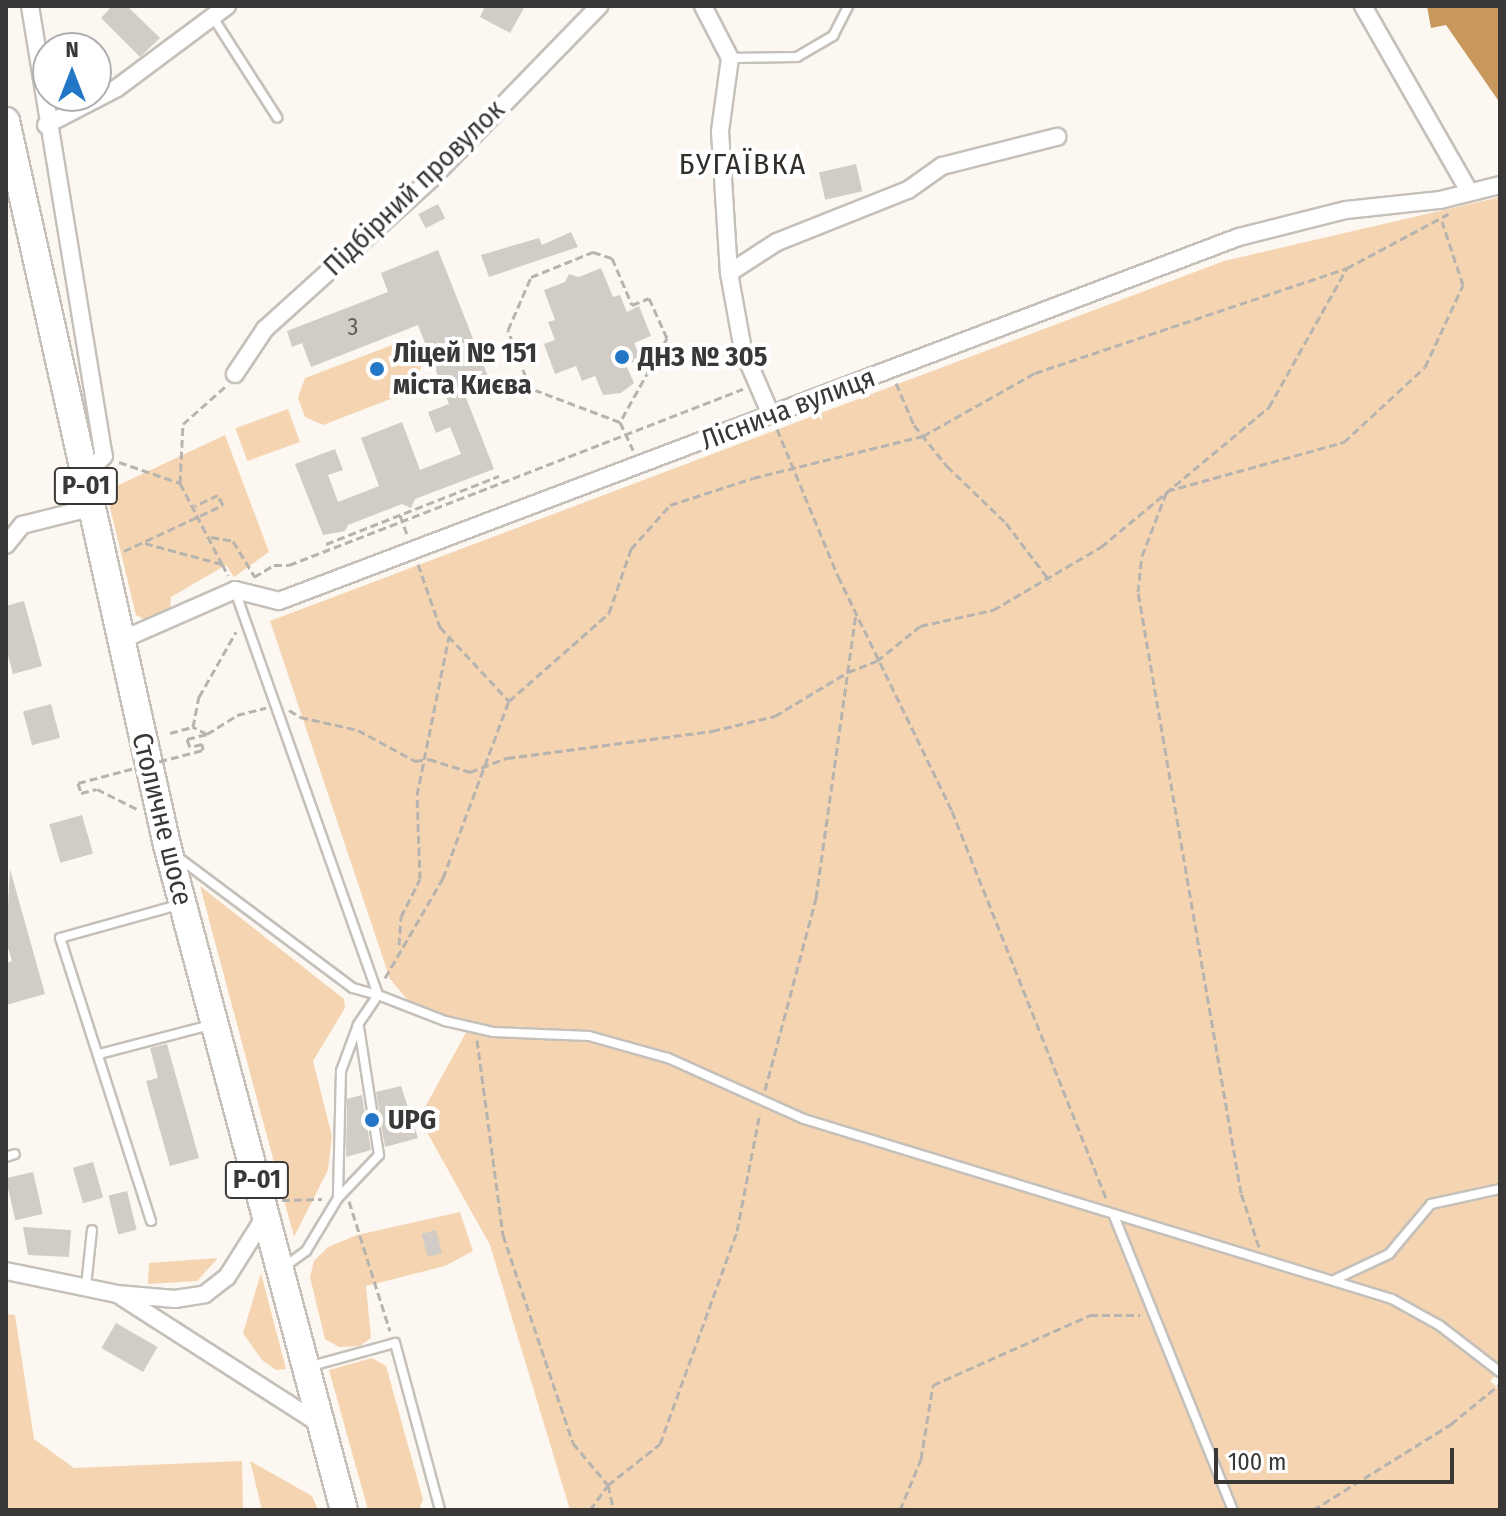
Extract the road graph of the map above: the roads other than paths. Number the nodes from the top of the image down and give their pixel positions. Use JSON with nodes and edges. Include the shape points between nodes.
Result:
{"nodes":[{"id":1,"x":30,"y":6,"type":"edge"},
{"id":2,"x":227,"y":6,"type":"edge"},
{"id":3,"x":599,"y":6,"type":"edge"},
{"id":4,"x":703,"y":6,"type":"edge"},
{"id":5,"x":848,"y":6,"type":"edge"},
{"id":6,"x":1363,"y":6,"type":"edge"},
{"id":7,"x":214,"y":19,"type":"junction"},
{"id":8,"x":730,"y":58,"type":"junction"},
{"id":9,"x":277,"y":117,"type":"dead end"},
{"id":10,"x":6,"y":121,"type":"edge"},
{"id":11,"x":46,"y":125,"type":"junction"},
{"id":12,"x":1057,"y":137,"type":"dead end"},
{"id":13,"x":1500,"y":185,"type":"edge"},
{"id":14,"x":1469,"y":191,"type":"junction"},
{"id":15,"x":729,"y":273,"type":"junction"},
{"id":16,"x":235,"y":374,"type":"road end"},
{"id":17,"x":771,"y":415,"type":"junction"},
{"id":18,"x":83,"y":476,"type":"junction"},
{"id":19,"x":90,"y":508,"type":"junction"},
{"id":20,"x":6,"y":545,"type":"edge"},
{"id":21,"x":235,"y":590,"type":"junction"},
{"id":22,"x":119,"y":641,"type":"junction"},
{"id":23,"x":169,"y":850,"type":"junction"},
{"id":24,"x":183,"y":904,"type":"junction"},
{"id":25,"x":378,"y":995,"type":"junction"},
{"id":26,"x":215,"y":1023,"type":"junction"},
{"id":27,"x":358,"y":1025,"type":"junction"},
{"id":28,"x":99,"y":1054,"type":"junction"},
{"id":29,"x":1500,"y":1189,"type":"edge"},
{"id":30,"x":338,"y":1198,"type":"junction"},
{"id":31,"x":274,"y":1208,"type":"junction"},
{"id":32,"x":1114,"y":1216,"type":"junction"},
{"id":33,"x":151,"y":1221,"type":"dead end"},
{"id":34,"x":92,"y":1230,"type":"dead end"},
{"id":35,"x":7,"y":1267,"type":"edge"},
{"id":36,"x":280,"y":1270,"type":"junction"},
{"id":37,"x":1335,"y":1280,"type":"junction"},
{"id":38,"x":86,"y":1286,"type":"junction"},
{"id":39,"x":117,"y":1294,"type":"junction"},
{"id":40,"x":306,"y":1367,"type":"junction"},
{"id":41,"x":1500,"y":1372,"type":"edge"},
{"id":42,"x":321,"y":1425,"type":"junction"},
{"id":43,"x":344,"y":1510,"type":"edge"},
{"id":44,"x":440,"y":1510,"type":"edge"},
{"id":45,"x":1233,"y":1510,"type":"edge"}],
"edges":[{"from":1,"to":11,"type":"street"},
{"from":2,"to":7,"type":"street"},
{"from":3,"to":16,"type":"street","name":"Підбірний провулок","via":[[432,178],[265,329]]},
{"from":4,"to":8,"type":"street"},
{"from":5,"to":8,"type":"lane","via":[[833,36],[797,57]]},
{"from":6,"to":14,"type":"street"},
{"from":7,"to":9,"type":"lane"},
{"from":7,"to":11,"type":"street","via":[[117,88]]},
{"from":8,"to":15,"type":"street","via":[[720,131]]},
{"from":10,"to":18,"type":"main road","name":"Столичне шосе","number":"Р-01"},
{"from":11,"to":18,"type":"street","via":[[104,456]]},
{"from":12,"to":15,"type":"street","via":[[942,166],[908,190],[777,242]]},
{"from":13,"to":14,"type":"street","name":"Ліснича вулиця"},
{"from":14,"to":17,"type":"street","name":"Ліснича вулиця","via":[[1346,210],[1239,237]]},
{"from":15,"to":17,"type":"street","via":[[743,350]]},
{"from":17,"to":21,"type":"street","name":"Ліснича вулиця","via":[[279,601]]},
{"from":18,"to":19,"type":"main road","name":"Столичне шосе","number":"Р-01"},
{"from":19,"to":20,"type":"street","via":[[22,525]]},
{"from":19,"to":22,"type":"main road","name":"Столичне шосе","number":"Р-01"},
{"from":21,"to":22,"type":"street"},
{"from":21,"to":25,"type":"lane"},
{"from":22,"to":23,"type":"main road","name":"Столичне шосе","number":"Р-01"},
{"from":23,"to":24,"type":"main road","name":"Столичне шосе","number":"Р-01"},
{"from":23,"to":25,"type":"lane","via":[[353,988]]},
{"from":24,"to":26,"type":"main road","name":"Столичне шосе","number":"Р-01"},
{"from":24,"to":28,"type":"lane","via":[[60,938]]},
{"from":25,"to":27,"type":"lane"},
{"from":25,"to":32,"type":"lane","via":[[476,1028],[589,1036],[668,1058],[804,1119]]},
{"from":26,"to":28,"type":"lane"},
{"from":26,"to":31,"type":"main road","name":"Столичне шосе","number":"Р-01"},
{"from":27,"to":30,"type":"lane","via":[[341,1071]]},
{"from":27,"to":30,"type":"lane","via":[[379,1155]]},
{"from":28,"to":33,"type":"lane"},
{"from":29,"to":37,"type":"lane","via":[[1431,1204],[1389,1254]]},
{"from":30,"to":36,"type":"lane","via":[[306,1251]]},
{"from":31,"to":36,"type":"main road","name":"Столичне шосе","number":"Р-01"},
{"from":31,"to":39,"type":"street","via":[[227,1277],[205,1294],[175,1299]]},
{"from":32,"to":37,"type":"lane"},
{"from":32,"to":45,"type":"lane"},
{"from":34,"to":38,"type":"lane"},
{"from":35,"to":38,"type":"street"},
{"from":36,"to":40,"type":"main road","name":"Столичне шосе","number":"Р-01"},
{"from":37,"to":41,"type":"lane","via":[[1392,1299],[1439,1325]]},
{"from":38,"to":39,"type":"street"},
{"from":39,"to":42,"type":"street"},
{"from":40,"to":42,"type":"main road","name":"Столичне шосе","number":"Р-01"},
{"from":40,"to":44,"type":"lane","via":[[395,1343]]},
{"from":42,"to":43,"type":"main road","name":"Столичне шосе","number":"Р-01"}]}
